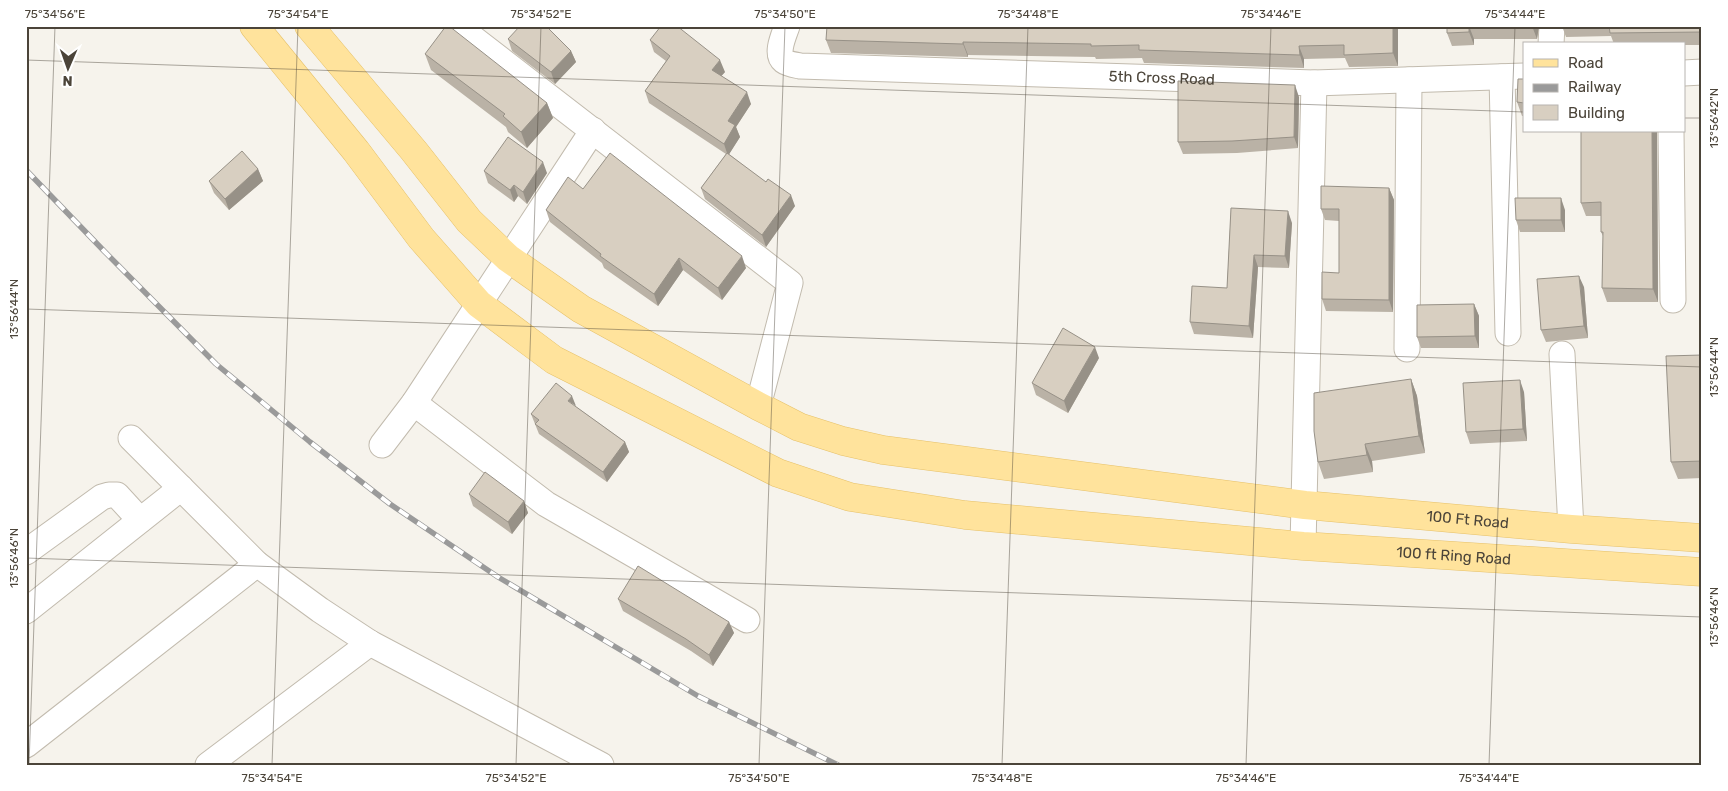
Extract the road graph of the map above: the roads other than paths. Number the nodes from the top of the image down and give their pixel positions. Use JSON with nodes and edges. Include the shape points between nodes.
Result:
{"nodes":[{"id":1,"x":254,"y":26,"type":"edge"},
{"id":2,"x":309,"y":26,"type":"edge"},
{"id":3,"x":457,"y":26,"type":"edge"},
{"id":4,"x":787,"y":26,"type":"edge"},
{"id":5,"x":1552,"y":26,"type":"edge"},
{"id":6,"x":1552,"y":42,"type":"edge"},
{"id":7,"x":1702,"y":72,"type":"edge"},
{"id":8,"x":1686,"y":73,"type":"edge"},
{"id":9,"x":1513,"y":77,"type":"edge"},
{"id":10,"x":1410,"y":80,"type":"junction"},
{"id":11,"x":1314,"y":83,"type":"junction"},
{"id":12,"x":593,"y":130,"type":"junction"},
{"id":13,"x":1671,"y":132,"type":"edge"},
{"id":14,"x":508,"y":258,"type":"junction"},
{"id":15,"x":1673,"y":300,"type":"dead end"},
{"id":16,"x":479,"y":304,"type":"junction"},
{"id":17,"x":1508,"y":333,"type":"dead end"},
{"id":18,"x":1407,"y":349,"type":"dead end"},
{"id":19,"x":1562,"y":354,"type":"dead end"},
{"id":20,"x":414,"y":403,"type":"junction"},
{"id":21,"x":758,"y":406,"type":"junction"},
{"id":22,"x":131,"y":438,"type":"dead end"},
{"id":23,"x":382,"y":445,"type":"dead end"},
{"id":24,"x":181,"y":488,"type":"junction"},
{"id":25,"x":1305,"y":505,"type":"junction"},
{"id":26,"x":140,"y":520,"type":"junction"},
{"id":27,"x":1571,"y":529,"type":"junction"},
{"id":28,"x":1702,"y":538,"type":"edge"},
{"id":29,"x":1303,"y":546,"type":"junction"},
{"id":30,"x":26,"y":552,"type":"edge"},
{"id":31,"x":257,"y":564,"type":"junction"},
{"id":32,"x":1702,"y":572,"type":"edge"},
{"id":33,"x":26,"y":611,"type":"edge"},
{"id":34,"x":747,"y":620,"type":"dead end"},
{"id":35,"x":370,"y":643,"type":"junction"},
{"id":36,"x":26,"y":745,"type":"edge"},
{"id":37,"x":596,"y":763,"type":"edge"},
{"id":38,"x":208,"y":765,"type":"edge"}],
"edges":[{"from":1,"to":16,"type":"main road","name":"100 ft Ring Road","via":[[422,238]]},
{"from":2,"to":14,"type":"main road","name":"100 Ft Road","via":[[469,221]]},
{"from":3,"to":12,"type":"street"},
{"from":4,"to":11,"type":"street","name":"5th Cross Road","via":[[781,43],[781,57],[785,62],[800,66]]},
{"from":5,"to":6,"type":"street"},
{"from":7,"to":8,"type":"street"},
{"from":9,"to":10,"type":"street","name":"5th Cross Road"},
{"from":9,"to":17,"type":"street"},
{"from":10,"to":11,"type":"street","name":"5th Cross Road"},
{"from":10,"to":18,"type":"street"},
{"from":11,"to":25,"type":"street"},
{"from":12,"to":14,"type":"street"},
{"from":12,"to":21,"type":"street","via":[[790,283]]},
{"from":13,"to":15,"type":"street"},
{"from":14,"to":16,"type":"street"},
{"from":14,"to":21,"type":"main road","name":"100 Ft Road","via":[[581,309]]},
{"from":16,"to":20,"type":"street"},
{"from":16,"to":29,"type":"main road","name":"100 ft Ring Road","via":[[554,360],[778,473],[850,497],[966,515]]},
{"from":19,"to":27,"type":"street"},
{"from":20,"to":23,"type":"street"},
{"from":20,"to":34,"type":"street","via":[[546,504]]},
{"from":21,"to":25,"type":"main road","name":"100 Ft Road","via":[[799,427],[883,450]]},
{"from":22,"to":24,"type":"street"},
{"from":24,"to":26,"type":"street"},
{"from":24,"to":31,"type":"street"},
{"from":25,"to":27,"type":"main road","name":"100 Ft Road"},
{"from":25,"to":29,"type":"street"},
{"from":26,"to":30,"type":"street","via":[[117,495],[109,495]]},
{"from":26,"to":33,"type":"street"},
{"from":27,"to":28,"type":"main road","name":"100 Ft Road"},
{"from":29,"to":32,"type":"main road","name":"100 ft Ring Road"},
{"from":31,"to":35,"type":"street"},
{"from":31,"to":36,"type":"street"},
{"from":35,"to":37,"type":"street"},
{"from":35,"to":38,"type":"street"}]}
